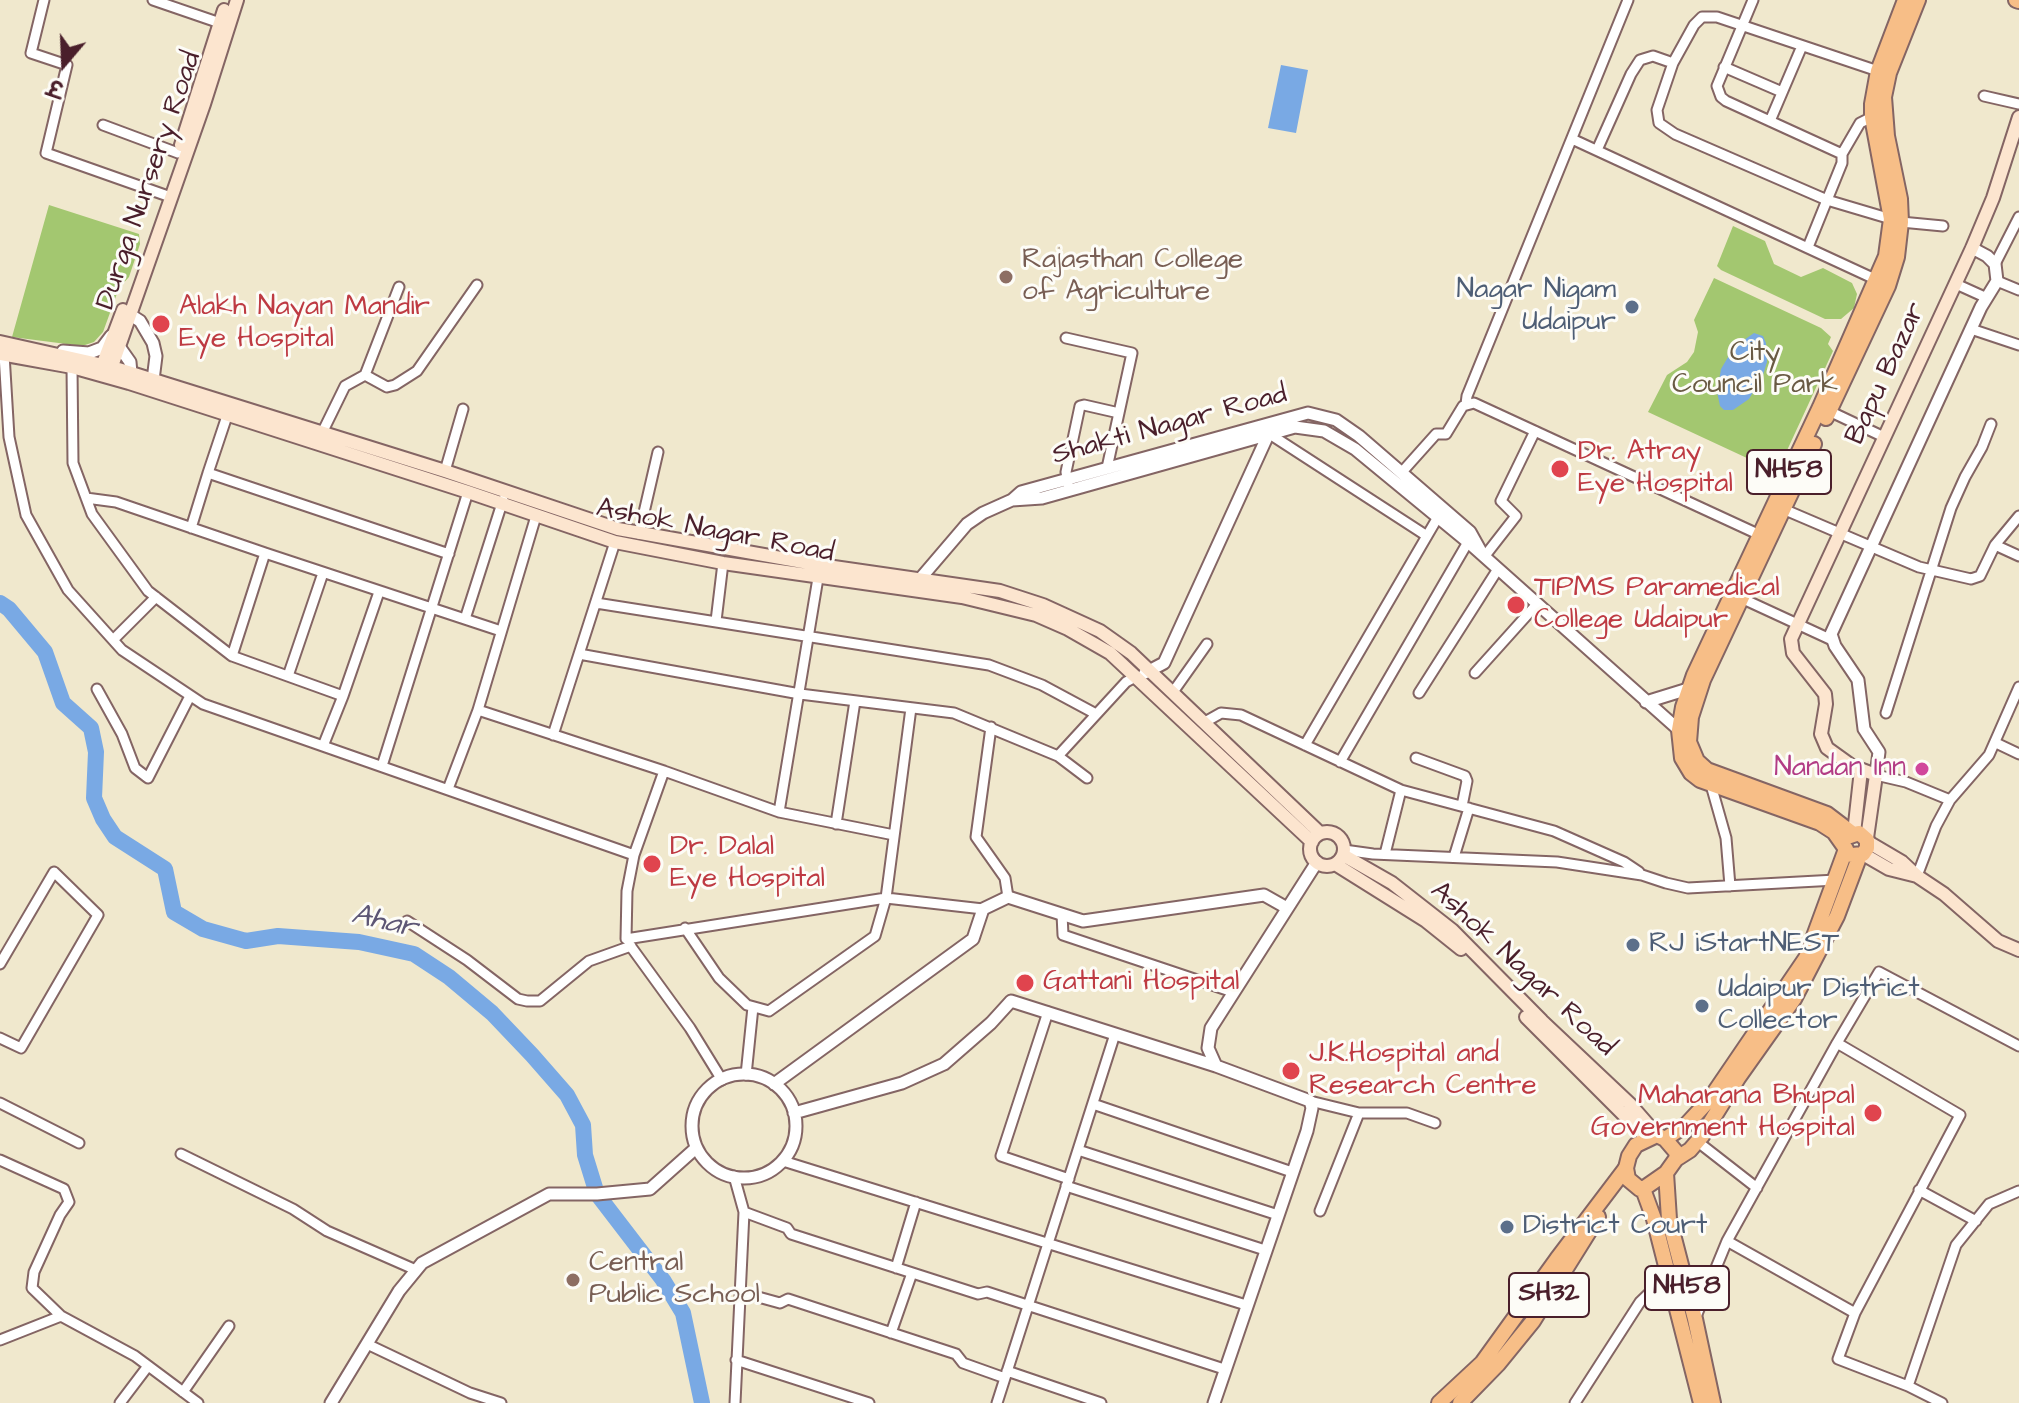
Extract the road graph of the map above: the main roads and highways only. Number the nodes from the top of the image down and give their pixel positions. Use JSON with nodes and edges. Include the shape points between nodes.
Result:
{"nodes":[{"id":1,"x":228,"y":0,"type":"edge"},
{"id":2,"x":237,"y":0,"type":"edge"},
{"id":3,"x":1905,"y":0,"type":"edge"},
{"id":4,"x":1918,"y":0,"type":"edge"},
{"id":5,"x":2019,"y":117,"type":"edge"},
{"id":6,"x":1896,"y":221,"type":"junction"},
{"id":7,"x":116,"y":339,"type":"junction"},
{"id":8,"x":1,"y":350,"type":"edge"},
{"id":9,"x":105,"y":370,"type":"junction"},
{"id":10,"x":504,"y":497,"type":"junction"},
{"id":11,"x":1861,"y":770,"type":"junction"},
{"id":12,"x":1316,"y":838,"type":"junction"},
{"id":13,"x":1857,"y":844,"type":"junction"},
{"id":14,"x":1341,"y":856,"type":"junction"},
{"id":15,"x":2019,"y":950,"type":"edge"},
{"id":16,"x":1657,"y":1138,"type":"junction"},
{"id":17,"x":1676,"y":1159,"type":"junction"},
{"id":18,"x":1666,"y":1173,"type":"junction"},
{"id":19,"x":1627,"y":1174,"type":"junction"},
{"id":20,"x":1643,"y":1189,"type":"junction"},
{"id":21,"x":1444,"y":1401,"type":"edge"},
{"id":22,"x":1460,"y":1403,"type":"edge"},
{"id":23,"x":1701,"y":1403,"type":"edge"},
{"id":24,"x":1713,"y":1403,"type":"edge"}],
"edges":[{"from":1,"to":7,"type":"main road","name":"Durga Nursery Road"},
{"from":2,"to":7,"type":"main road","name":"Durga Nursery Road"},
{"from":3,"to":6,"type":"main road","number":"NH58","via":[[1878,71],[1872,117]]},
{"from":4,"to":6,"type":"main road","number":"NH58","via":[[1884,97],[1898,187]]},
{"from":5,"to":11,"type":"main road","name":"Bapu Bazar","via":[[1972,248],[1791,639],[1793,653],[1826,698],[1822,740],[1833,754]]},
{"from":6,"to":13,"type":"main road","number":"NH58","via":[[1897,257],[1888,286],[1694,704],[1689,735],[1693,755],[1707,770],[1827,814]]},
{"from":6,"to":13,"type":"main road","number":"NH58","via":[[1877,280],[1688,689],[1679,730],[1686,766],[1700,780],[1820,823]]},
{"from":7,"to":9,"type":"main road","name":"Durga Nursery Road"},
{"from":8,"to":9,"type":"main road","name":"Ashok Nagar Road"},
{"from":8,"to":9,"type":"main road","via":[[23,347]]},
{"from":9,"to":10,"type":"main road","name":"Ashok Nagar Road","via":[[468,492]]},
{"from":9,"to":10,"type":"main road","via":[[131,373],[445,471]]},
{"from":10,"to":12,"type":"main road","name":"Ashok Nagar Road","via":[[536,516],[615,542],[994,603],[1045,619],[1100,647],[1137,676]]},
{"from":10,"to":12,"type":"main road","via":[[639,534],[1000,591],[1043,605],[1111,638],[1151,670]]},
{"from":11,"to":13,"type":"main road"},
{"from":11,"to":13,"type":"main road","via":[[1876,775]]},
{"from":12,"to":14,"type":"main road","via":[[1325,832],[1337,835]]},
{"from":12,"to":14,"type":"main road","via":[[1311,855],[1317,862],[1329,866]]},
{"from":13,"to":15,"type":"main road","via":[[1893,855],[1998,941]]},
{"from":13,"to":16,"type":"main road","via":[[1836,880],[1806,958],[1710,1099],[1686,1125]]},
{"from":13,"to":17,"type":"main road","via":[[1837,916],[1794,999],[1698,1142]]},
{"from":14,"to":16,"type":"main road","via":[[1458,946]]},
{"from":16,"to":17,"type":"main road","via":[[1677,1153]]},
{"from":16,"to":19,"type":"main road","via":[[1636,1145]]},
{"from":17,"to":18,"type":"main road"},
{"from":18,"to":20,"type":"main road"},
{"from":18,"to":24,"type":"main road","number":"NH58","via":[[1669,1219]]},
{"from":19,"to":20,"type":"main road"},
{"from":19,"to":21,"type":"main road","via":[[1482,1363]]},
{"from":19,"to":22,"type":"main road","number":"SH32","via":[[1533,1321]]},
{"from":20,"to":23,"type":"main road","number":"NH58"}]}
